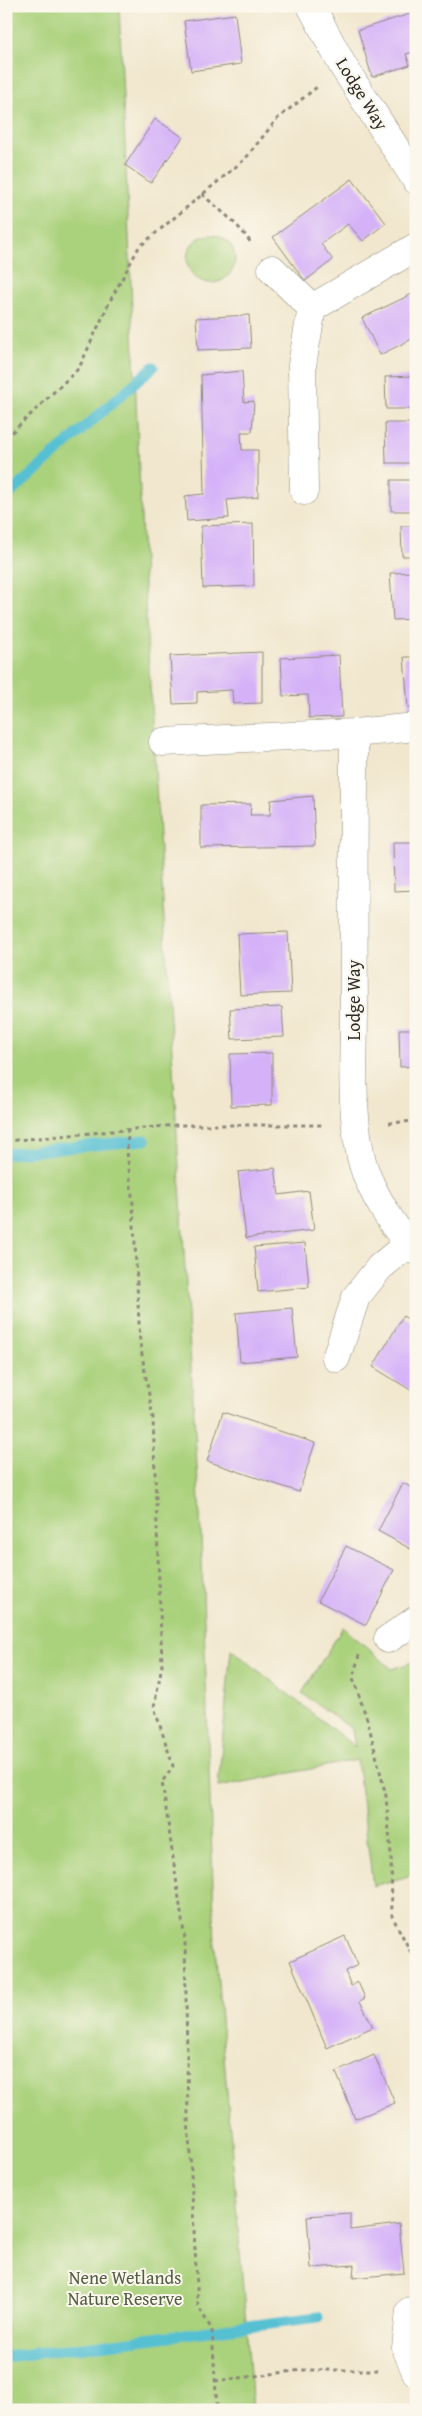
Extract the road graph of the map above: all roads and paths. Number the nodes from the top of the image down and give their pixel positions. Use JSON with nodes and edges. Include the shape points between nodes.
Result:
{"nodes":[{"id":1,"x":312,"y":6,"type":"edge"},
{"id":2,"x":343,"y":66,"type":"junction"},
{"id":3,"x":416,"y":180,"type":"edge"},
{"id":4,"x":202,"y":194,"type":"junction"},
{"id":5,"x":416,"y":247,"type":"edge"},
{"id":6,"x":272,"y":269,"type":"joint"},
{"id":7,"x":312,"y":308,"type":"junction"},
{"id":8,"x":6,"y":438,"type":"edge"},
{"id":9,"x":304,"y":491,"type":"dead end"},
{"id":10,"x":416,"y":727,"type":"edge"},
{"id":11,"x":354,"y":733,"type":"junction"},
{"id":12,"x":163,"y":742,"type":"dead end"},
{"id":13,"x":416,"y":1121,"type":"edge"},
{"id":14,"x":354,"y":1124,"type":"junction"},
{"id":15,"x":128,"y":1129,"type":"junction"},
{"id":16,"x":6,"y":1141,"type":"edge"},
{"id":17,"x":412,"y":1247,"type":"edge"},
{"id":18,"x":336,"y":1358,"type":"dead end"},
{"id":19,"x":416,"y":1620,"type":"edge"},
{"id":20,"x":388,"y":1639,"type":"joint"},
{"id":21,"x":416,"y":1962,"type":"edge"},
{"id":22,"x":410,"y":2311,"type":"dead end"},
{"id":23,"x":387,"y":2371,"type":"dead end"},
{"id":24,"x":416,"y":2372,"type":"edge"},
{"id":25,"x":215,"y":2381,"type":"junction"},
{"id":26,"x":217,"y":2410,"type":"edge"}],
"edges":[{"from":1,"to":2,"type":"street","name":"Lodge Way"},
{"from":2,"to":3,"type":"street","name":"Lodge Way"},
{"from":2,"to":4,"type":"path","via":[[277,119],[245,159]]},
{"from":4,"to":6,"type":"path","via":[[241,228],[254,254]]},
{"from":4,"to":8,"type":"path","via":[[139,247],[79,368]]},
{"from":5,"to":7,"type":"street"},
{"from":6,"to":7,"type":"street"},
{"from":7,"to":9,"type":"street","via":[[302,364]]},
{"from":10,"to":11,"type":"street"},
{"from":11,"to":12,"type":"street"},
{"from":11,"to":14,"type":"street","name":"Lodge Way"},
{"from":13,"to":14,"type":"path"},
{"from":14,"to":15,"type":"path","via":[[177,1125]]},
{"from":14,"to":17,"type":"street","name":"Lodge Way","via":[[361,1160],[379,1199]]},
{"from":15,"to":16,"type":"path"},
{"from":15,"to":25,"type":"path","via":[[126,1152],[133,1204],[140,1343],[153,1418],[162,1665],[154,1707],[173,1766],[162,1782],[185,1940],[188,2116],[198,2306],[212,2330]]},
{"from":17,"to":18,"type":"street","via":[[380,1267],[356,1297]]},
{"from":19,"to":20,"type":"street"},
{"from":20,"to":21,"type":"path","via":[[358,1656],[353,1678],[368,1722],[386,1796],[392,1916]]},
{"from":22,"to":24,"type":"street","via":[[406,2348]]},
{"from":23,"to":25,"type":"path","via":[[358,2368],[302,2370]]},
{"from":25,"to":26,"type":"path"}]}
